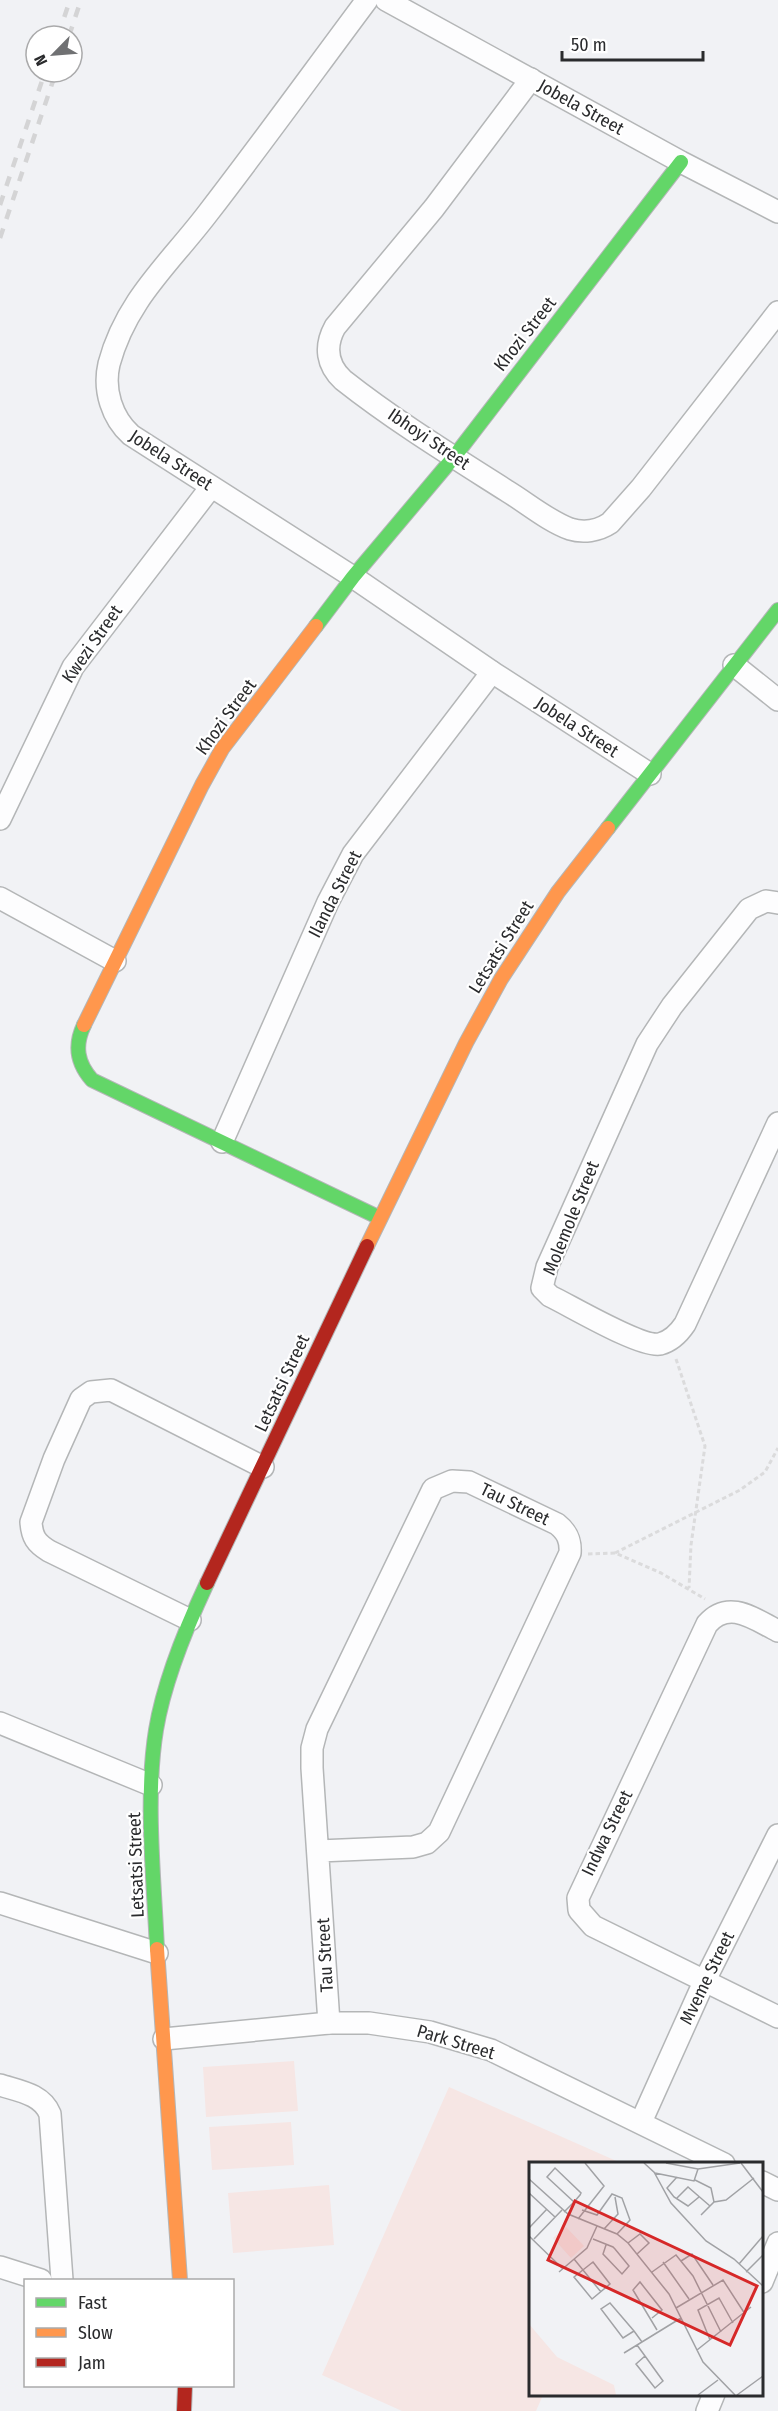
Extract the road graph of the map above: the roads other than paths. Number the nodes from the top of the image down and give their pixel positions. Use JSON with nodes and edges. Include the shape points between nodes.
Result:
{"nodes":[{"id":1,"x":367,"y":0,"type":"edge"},
{"id":2,"x":386,"y":0,"type":"edge"},
{"id":3,"x":531,"y":79,"type":"junction"},
{"id":4,"x":681,"y":162,"type":"junction"},
{"id":5,"x":778,"y":212,"type":"edge"},
{"id":6,"x":778,"y":312,"type":"edge"},
{"id":7,"x":454,"y":457,"type":"junction"},
{"id":8,"x":211,"y":487,"type":"junction"},
{"id":9,"x":353,"y":577,"type":"junction"},
{"id":10,"x":778,"y":610,"type":"edge"},
{"id":11,"x":735,"y":665,"type":"junction"},
{"id":12,"x":492,"y":672,"type":"junction"},
{"id":13,"x":778,"y":700,"type":"edge"},
{"id":14,"x":650,"y":774,"type":"junction"},
{"id":15,"x":0,"y":819,"type":"edge"},
{"id":16,"x":0,"y":898,"type":"edge"},
{"id":17,"x":778,"y":903,"type":"edge"},
{"id":18,"x":115,"y":961,"type":"junction"},
{"id":19,"x":778,"y":1123,"type":"edge"},
{"id":20,"x":222,"y":1142,"type":"junction"},
{"id":21,"x":380,"y":1218,"type":"junction"},
{"id":22,"x":262,"y":1467,"type":"junction"},
{"id":23,"x":190,"y":1620,"type":"junction"},
{"id":24,"x":778,"y":1631,"type":"edge"},
{"id":25,"x":0,"y":1723,"type":"edge"},
{"id":26,"x":151,"y":1785,"type":"junction"},
{"id":27,"x":778,"y":1835,"type":"edge"},
{"id":28,"x":319,"y":1851,"type":"junction"},
{"id":29,"x":0,"y":1904,"type":"edge"},
{"id":30,"x":157,"y":1953,"type":"junction"},
{"id":31,"x":704,"y":1982,"type":"junction"},
{"id":32,"x":778,"y":2017,"type":"edge"},
{"id":33,"x":329,"y":2023,"type":"junction"},
{"id":34,"x":164,"y":2039,"type":"junction"},
{"id":35,"x":0,"y":2085,"type":"edge"},
{"id":36,"x":640,"y":2122,"type":"junction"},
{"id":37,"x":722,"y":2162,"type":"edge"},
{"id":38,"x":763,"y":2182,"type":"edge"},
{"id":39,"x":778,"y":2190,"type":"edge"},
{"id":40,"x":778,"y":2243,"type":"edge"},
{"id":41,"x":0,"y":2266,"type":"edge"},
{"id":42,"x":38,"y":2279,"type":"edge"},
{"id":43,"x":62,"y":2279,"type":"edge"},
{"id":44,"x":180,"y":2279,"type":"edge"},
{"id":45,"x":763,"y":2280,"type":"edge"},
{"id":46,"x":185,"y":2387,"type":"edge"},
{"id":47,"x":713,"y":2396,"type":"edge"},
{"id":48,"x":184,"y":2411,"type":"edge"},
{"id":49,"x":707,"y":2411,"type":"edge"}],
"edges":[{"from":1,"to":8,"type":"street","name":"Jobela Street","via":[[207,214],[138,298],[114,348],[107,387],[120,423],[131,435]]},
{"from":2,"to":3,"type":"street","name":"Jobela Street"},
{"from":3,"to":4,"type":"street","name":"Jobela Street"},
{"from":3,"to":7,"type":"street","name":"Ibhoyi Street","via":[[434,208],[335,327],[328,348],[333,369],[343,380]]},
{"from":4,"to":5,"type":"street","name":"Jobela Street"},
{"from":4,"to":7,"type":"street","name":"Khozi Street"},
{"from":6,"to":7,"type":"street","name":"Ibhoyi Street","via":[[640,488],[604,527],[580,531],[567,527]]},
{"from":7,"to":9,"type":"street","name":"Khozi Street"},
{"from":8,"to":9,"type":"street","name":"Jobela Street"},
{"from":8,"to":15,"type":"street","name":"Kwezi Street","via":[[73,666]]},
{"from":9,"to":12,"type":"street","name":"Jobela Street"},
{"from":9,"to":18,"type":"street","name":"Khozi Street","via":[[222,749]]},
{"from":10,"to":11,"type":"street","name":"Letsatsi Street"},
{"from":11,"to":13,"type":"street"},
{"from":11,"to":14,"type":"street","name":"Letsatsi Street"},
{"from":12,"to":14,"type":"street","name":"Jobela Street"},
{"from":12,"to":20,"type":"street","name":"Ilanda Street","via":[[353,854]]},
{"from":14,"to":21,"type":"street","name":"Letsatsi Street","via":[[558,892],[501,979]]},
{"from":16,"to":18,"type":"street"},
{"from":17,"to":19,"type":"street","name":"Molemole Street","via":[[766,901],[749,909],[662,1020],[636,1066],[545,1272],[542,1288],[550,1296],[639,1340],[659,1344],[670,1340],[685,1324]]},
{"from":18,"to":20,"type":"street","name":"Khozi Street","via":[[79,1038],[77,1053],[82,1070],[92,1080]]},
{"from":20,"to":21,"type":"street","name":"Khozi Street"},
{"from":21,"to":22,"type":"street","name":"Letsatsi Street"},
{"from":22,"to":23,"type":"street","name":"Letsatsi Street"},
{"from":22,"to":23,"type":"street","via":[[111,1390],[91,1392],[81,1399],[31,1522],[37,1544]]},
{"from":23,"to":26,"type":"street","name":"Letsatsi Street","via":[[167,1683],[153,1751]]},
{"from":24,"to":31,"type":"street","name":"Indwa Street","via":[[741,1612],[716,1615],[707,1624],[578,1898],[579,1910],[593,1926]]},
{"from":25,"to":26,"type":"street"},
{"from":26,"to":30,"type":"street","name":"Letsatsi Street"},
{"from":27,"to":31,"type":"street","name":"Mveme Street"},
{"from":28,"to":28,"type":"street","name":"Tau Street","via":[[312,1768],[317,1729],[433,1489],[459,1480],[476,1484],[563,1528],[570,1541],[570,1553],[433,1839],[413,1847]]},
{"from":28,"to":33,"type":"street","name":"Tau Street"},
{"from":29,"to":30,"type":"street"},
{"from":30,"to":34,"type":"street","name":"Letsatsi Street"},
{"from":31,"to":32,"type":"street","name":"Indwa Street"},
{"from":31,"to":36,"type":"street","name":"Mveme Street"},
{"from":33,"to":34,"type":"street","name":"Park Street"},
{"from":33,"to":36,"type":"street","name":"Park Street","via":[[407,2027],[473,2043]]},
{"from":34,"to":44,"type":"street","name":"Letsatsi Street"},
{"from":35,"to":43,"type":"street","via":[[38,2098],[50,2114]]},
{"from":36,"to":37,"type":"street","name":"Park Street"},
{"from":38,"to":39,"type":"street"},
{"from":40,"to":45,"type":"street"},
{"from":41,"to":42,"type":"street"},
{"from":46,"to":48,"type":"street"},
{"from":47,"to":49,"type":"street"}]}
